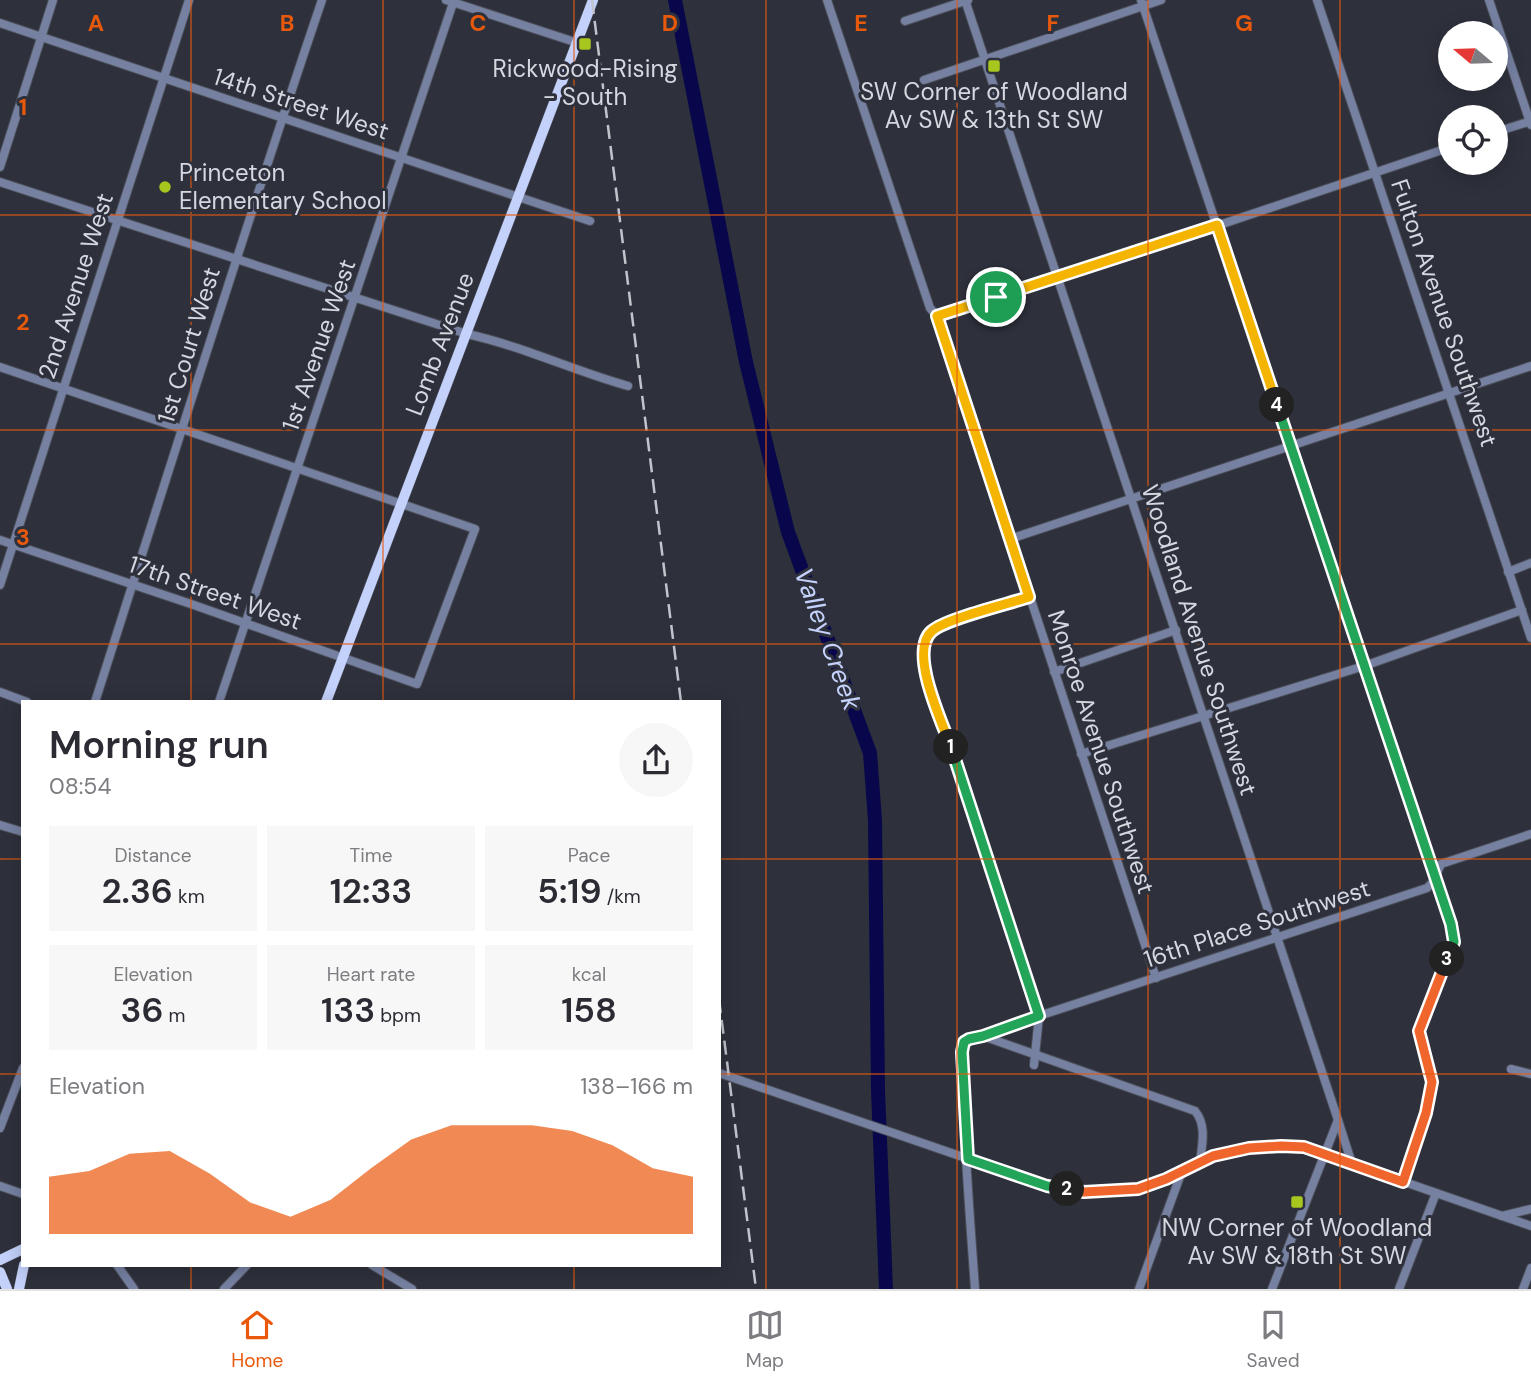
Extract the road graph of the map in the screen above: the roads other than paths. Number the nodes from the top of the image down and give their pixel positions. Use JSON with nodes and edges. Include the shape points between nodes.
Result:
{"nodes":[{"id":1,"x":53,"y":0,"type":"edge"},
{"id":2,"x":189,"y":0,"type":"edge"},
{"id":3,"x":322,"y":0,"type":"edge"},
{"id":4,"x":593,"y":0,"type":"edge"},
{"id":5,"x":827,"y":0,"type":"edge"},
{"id":6,"x":966,"y":0,"type":"edge"},
{"id":7,"x":1161,"y":0,"type":"edge"},
{"id":8,"x":1317,"y":0,"type":"edge"},
{"id":9,"x":1489,"y":0,"type":"edge"},
{"id":10,"x":451,"y":1,"type":"edge"},
{"id":11,"x":1142,"y":3,"type":"edge"},
{"id":12,"x":905,"y":21,"type":"dead end"},
{"id":13,"x":0,"y":23,"type":"edge"},
{"id":14,"x":41,"y":36,"type":"junction"},
{"id":15,"x":578,"y":43,"type":"junction"},
{"id":16,"x":985,"y":58,"type":"junction"},
{"id":17,"x":163,"y":79,"type":"junction"},
{"id":18,"x":924,"y":80,"type":"dead end"},
{"id":19,"x":282,"y":117,"type":"junction"},
{"id":20,"x":1531,"y":122,"type":"edge"},
{"id":21,"x":1508,"y":129,"type":"edge"},
{"id":22,"x":1438,"y":152,"type":"edge"},
{"id":23,"x":402,"y":158,"type":"junction"},
{"id":24,"x":0,"y":167,"type":"edge"},
{"id":25,"x":1377,"y":173,"type":"junction"},
{"id":26,"x":0,"y":181,"type":"edge"},
{"id":27,"x":519,"y":196,"type":"junction"},
{"id":28,"x":117,"y":219,"type":"junction"},
{"id":29,"x":590,"y":221,"type":"dead end"},
{"id":30,"x":1217,"y":225,"type":"junction"},
{"id":31,"x":236,"y":258,"type":"junction"},
{"id":32,"x":1058,"y":277,"type":"junction"},
{"id":33,"x":354,"y":297,"type":"junction"},
{"id":34,"x":937,"y":316,"type":"junction"},
{"id":35,"x":467,"y":334,"type":"junction"},
{"id":36,"x":1531,"y":366,"type":"edge"},
{"id":37,"x":0,"y":367,"type":"edge"},
{"id":38,"x":628,"y":386,"type":"dead end"},
{"id":39,"x":63,"y":388,"type":"junction"},
{"id":40,"x":1450,"y":393,"type":"junction"},
{"id":41,"x":183,"y":429,"type":"junction"},
{"id":42,"x":1290,"y":446,"type":"junction"},
{"id":43,"x":297,"y":468,"type":"junction"},
{"id":44,"x":1132,"y":498,"type":"junction"},
{"id":45,"x":402,"y":503,"type":"junction"},
{"id":46,"x":1010,"y":539,"type":"junction"},
{"id":47,"x":0,"y":540,"type":"edge"},
{"id":48,"x":13,"y":544,"type":"junction"},
{"id":49,"x":1531,"y":564,"type":"edge"},
{"id":50,"x":1508,"y":572,"type":"junction"},
{"id":51,"x":0,"y":584,"type":"edge"},
{"id":52,"x":133,"y":585,"type":"junction"},
{"id":53,"x":1029,"y":597,"type":"junction"},
{"id":54,"x":1522,"y":610,"type":"junction"},
{"id":55,"x":247,"y":623,"type":"junction"},
{"id":56,"x":1176,"y":630,"type":"junction"},
{"id":57,"x":1531,"y":638,"type":"edge"},
{"id":58,"x":343,"y":657,"type":"junction"},
{"id":59,"x":1364,"y":666,"type":"junction"},
{"id":60,"x":1054,"y":672,"type":"junction"},
{"id":61,"x":0,"y":692,"type":"edge"},
{"id":62,"x":22,"y":700,"type":"edge"},
{"id":63,"x":96,"y":700,"type":"edge"},
{"id":64,"x":220,"y":700,"type":"edge"},
{"id":65,"x":327,"y":700,"type":"edge"},
{"id":66,"x":1204,"y":716,"type":"junction"},
{"id":67,"x":1081,"y":754,"type":"junction"},
{"id":68,"x":0,"y":825,"type":"edge"},
{"id":69,"x":21,"y":831,"type":"edge"},
{"id":70,"x":1531,"y":834,"type":"edge"},
{"id":71,"x":1435,"y":877,"type":"junction"},
{"id":72,"x":1278,"y":937,"type":"junction"},
{"id":73,"x":1156,"y":978,"type":"junction"},
{"id":74,"x":1039,"y":1016,"type":"junction"},
{"id":75,"x":983,"y":1036,"type":"junction"},
{"id":76,"x":1037,"y":1055,"type":"junction"},
{"id":77,"x":1034,"y":1065,"type":"dead end"},
{"id":78,"x":1511,"y":1069,"type":"dead end"},
{"id":79,"x":21,"y":1073,"type":"edge"},
{"id":80,"x":721,"y":1074,"type":"edge"},
{"id":81,"x":1531,"y":1074,"type":"edge"},
{"id":82,"x":1338,"y":1121,"type":"junction"},
{"id":83,"x":0,"y":1128,"type":"edge"},
{"id":84,"x":1324,"y":1153,"type":"junction"},
{"id":85,"x":968,"y":1159,"type":"junction"},
{"id":86,"x":1200,"y":1163,"type":"junction"},
{"id":87,"x":1352,"y":1164,"type":"junction"},
{"id":88,"x":1182,"y":1171,"type":"junction"},
{"id":89,"x":1403,"y":1182,"type":"junction"},
{"id":90,"x":0,"y":1186,"type":"edge"},
{"id":91,"x":21,"y":1193,"type":"edge"},
{"id":92,"x":1436,"y":1193,"type":"junction"},
{"id":93,"x":1531,"y":1209,"type":"edge"},
{"id":94,"x":1502,"y":1216,"type":"junction"},
{"id":95,"x":1531,"y":1226,"type":"edge"},
{"id":96,"x":21,"y":1250,"type":"edge"},
{"id":97,"x":0,"y":1260,"type":"edge"},
{"id":98,"x":24,"y":1267,"type":"edge"},
{"id":99,"x":118,"y":1267,"type":"edge"},
{"id":100,"x":245,"y":1267,"type":"edge"},
{"id":101,"x":375,"y":1267,"type":"edge"},
{"id":102,"x":1531,"y":1268,"type":"edge"},
{"id":103,"x":0,"y":1272,"type":"edge"},
{"id":104,"x":226,"y":1287,"type":"edge"},
{"id":105,"x":7,"y":1289,"type":"edge"},
{"id":106,"x":19,"y":1289,"type":"edge"},
{"id":107,"x":134,"y":1289,"type":"edge"},
{"id":108,"x":412,"y":1289,"type":"edge"},
{"id":109,"x":975,"y":1289,"type":"edge"},
{"id":110,"x":1139,"y":1289,"type":"edge"},
{"id":111,"x":1272,"y":1289,"type":"edge"},
{"id":112,"x":1399,"y":1289,"type":"edge"},
{"id":113,"x":1523,"y":1289,"type":"edge"}],
"edges":[{"from":1,"to":14,"type":"street"},
{"from":2,"to":17,"type":"street","name":"2nd Avenue West"},
{"from":3,"to":19,"type":"street","name":"1st Court West"},
{"from":4,"to":15,"type":"main road","name":"Lomb Avenue"},
{"from":5,"to":34,"type":"street","via":[[930,308]]},
{"from":6,"to":12,"type":"street"},
{"from":6,"to":16,"type":"street","name":"Woodland Avenue Southwest"},
{"from":7,"to":11,"type":"street"},
{"from":8,"to":25,"type":"street","name":"Fulton Avenue Southwest"},
{"from":9,"to":20,"type":"street"},
{"from":10,"to":15,"type":"street"},
{"from":10,"to":23,"type":"street","name":"1st Avenue West"},
{"from":11,"to":16,"type":"street"},
{"from":11,"to":30,"type":"street"},
{"from":13,"to":14,"type":"street","name":"14th Street West"},
{"from":14,"to":17,"type":"street","name":"14th Street West"},
{"from":14,"to":24,"type":"street"},
{"from":15,"to":27,"type":"main road","name":"Lomb Avenue"},
{"from":16,"to":18,"type":"street"},
{"from":16,"to":32,"type":"street","name":"Woodland Avenue Southwest"},
{"from":17,"to":19,"type":"street","name":"14th Street West"},
{"from":17,"to":28,"type":"street","name":"2nd Avenue West"},
{"from":19,"to":23,"type":"street","name":"14th Street West"},
{"from":19,"to":31,"type":"street","name":"1st Court West"},
{"from":20,"to":21,"type":"street"},
{"from":22,"to":25,"type":"street"},
{"from":23,"to":27,"type":"street","name":"14th Street West"},
{"from":23,"to":33,"type":"street","name":"1st Avenue West"},
{"from":25,"to":30,"type":"street"},
{"from":25,"to":40,"type":"street","name":"Fulton Avenue Southwest"},
{"from":26,"to":28,"type":"street"},
{"from":27,"to":29,"type":"street","name":"14th Street West"},
{"from":27,"to":35,"type":"main road","name":"Lomb Avenue"},
{"from":28,"to":31,"type":"street"},
{"from":28,"to":39,"type":"street","name":"2nd Avenue West"},
{"from":30,"to":32,"type":"street"},
{"from":30,"to":42,"type":"street"},
{"from":31,"to":33,"type":"street"},
{"from":31,"to":41,"type":"street","name":"1st Court West"},
{"from":32,"to":34,"type":"street"},
{"from":32,"to":44,"type":"street","name":"Woodland Avenue Southwest"},
{"from":33,"to":35,"type":"street"},
{"from":33,"to":43,"type":"street","name":"1st Avenue West"},
{"from":34,"to":46,"type":"street","name":"Monroe Avenue Southwest"},
{"from":35,"to":38,"type":"street"},
{"from":35,"to":45,"type":"main road","name":"Lomb Avenue"},
{"from":36,"to":40,"type":"street"},
{"from":37,"to":39,"type":"street"},
{"from":39,"to":41,"type":"street"},
{"from":39,"to":48,"type":"street","name":"2nd Avenue West"},
{"from":40,"to":42,"type":"street"},
{"from":40,"to":50,"type":"street","name":"Fulton Avenue Southwest"},
{"from":41,"to":43,"type":"street"},
{"from":41,"to":52,"type":"street","name":"1st Court West"},
{"from":42,"to":44,"type":"street"},
{"from":42,"to":59,"type":"street"},
{"from":43,"to":45,"type":"street"},
{"from":43,"to":55,"type":"street","name":"1st Avenue West"},
{"from":44,"to":46,"type":"street"},
{"from":44,"to":56,"type":"street","name":"Woodland Avenue Southwest"},
{"from":45,"to":58,"type":"main road","name":"Lomb Avenue"},
{"from":45,"to":58,"type":"street","name":"17th Street West","via":[[475,529],[417,684]]},
{"from":46,"to":53,"type":"street","name":"Monroe Avenue Southwest"},
{"from":47,"to":48,"type":"street","name":"17th Street West"},
{"from":48,"to":51,"type":"street","name":"2nd Avenue West"},
{"from":48,"to":52,"type":"street","name":"17th Street West"},
{"from":49,"to":50,"type":"street"},
{"from":50,"to":54,"type":"street","name":"Fulton Avenue Southwest"},
{"from":52,"to":55,"type":"street","name":"17th Street West"},
{"from":52,"to":63,"type":"street","name":"1st Court West"},
{"from":53,"to":60,"type":"street","name":"Monroe Avenue Southwest"},
{"from":53,"to":74,"type":"street","via":[[937,627],[924,643],[922,658]]},
{"from":54,"to":57,"type":"street","name":"Fulton Avenue Southwest"},
{"from":54,"to":59,"type":"street"},
{"from":55,"to":58,"type":"street","name":"17th Street West"},
{"from":55,"to":64,"type":"street","name":"1st Avenue West"},
{"from":56,"to":60,"type":"street"},
{"from":56,"to":66,"type":"street","name":"Woodland Avenue Southwest"},
{"from":58,"to":65,"type":"main road","name":"Lomb Avenue"},
{"from":59,"to":66,"type":"street"},
{"from":59,"to":71,"type":"street"},
{"from":60,"to":67,"type":"street","name":"Monroe Avenue Southwest"},
{"from":61,"to":62,"type":"street"},
{"from":66,"to":67,"type":"street"},
{"from":66,"to":72,"type":"street","name":"Woodland Avenue Southwest"},
{"from":67,"to":73,"type":"street","name":"Monroe Avenue Southwest"},
{"from":68,"to":69,"type":"street"},
{"from":70,"to":71,"type":"street","name":"16th Place Southwest","via":[[1441,864]]},
{"from":71,"to":72,"type":"street","name":"16th Place Southwest","via":[[1427,888]]},
{"from":71,"to":89,"type":"street","via":[[1454,942],[1419,1031],[1432,1082]]},
{"from":72,"to":73,"type":"street","name":"16th Place Southwest"},
{"from":72,"to":82,"type":"street","name":"Woodland Avenue Southwest"},
{"from":73,"to":74,"type":"street","name":"16th Place Southwest"},
{"from":74,"to":75,"type":"street","name":"16th Place Southwest"},
{"from":74,"to":76,"type":"street"},
{"from":75,"to":76,"type":"street"},
{"from":75,"to":85,"type":"street","via":[[966,1040],[962,1052]]},
{"from":76,"to":77,"type":"street"},
{"from":76,"to":86,"type":"street","via":[[1195,1111],[1203,1130]]},
{"from":78,"to":81,"type":"street"},
{"from":79,"to":83,"type":"street"},
{"from":80,"to":85,"type":"street"},
{"from":82,"to":84,"type":"street"},
{"from":82,"to":87,"type":"street","name":"Woodland Avenue Southwest"},
{"from":84,"to":86,"type":"street","via":[[1304,1147],[1263,1147],[1213,1156]]},
{"from":84,"to":87,"type":"street"},
{"from":84,"to":111,"type":"street"},
{"from":85,"to":88,"type":"street","via":[[1047,1186],[1084,1192],[1138,1189]]},
{"from":85,"to":109,"type":"street"},
{"from":86,"to":88,"type":"street"},
{"from":87,"to":89,"type":"street"},
{"from":88,"to":110,"type":"street"},
{"from":89,"to":92,"type":"street"},
{"from":90,"to":91,"type":"street"},
{"from":92,"to":94,"type":"street"},
{"from":92,"to":112,"type":"street"},
{"from":93,"to":94,"type":"street"},
{"from":94,"to":95,"type":"street"},
{"from":96,"to":97,"type":"main road"},
{"from":98,"to":106,"type":"main road"},
{"from":99,"to":107,"type":"street"},
{"from":100,"to":104,"type":"street"},
{"from":101,"to":108,"type":"street"},
{"from":102,"to":113,"type":"street"},
{"from":103,"to":105,"type":"main road"}]}
